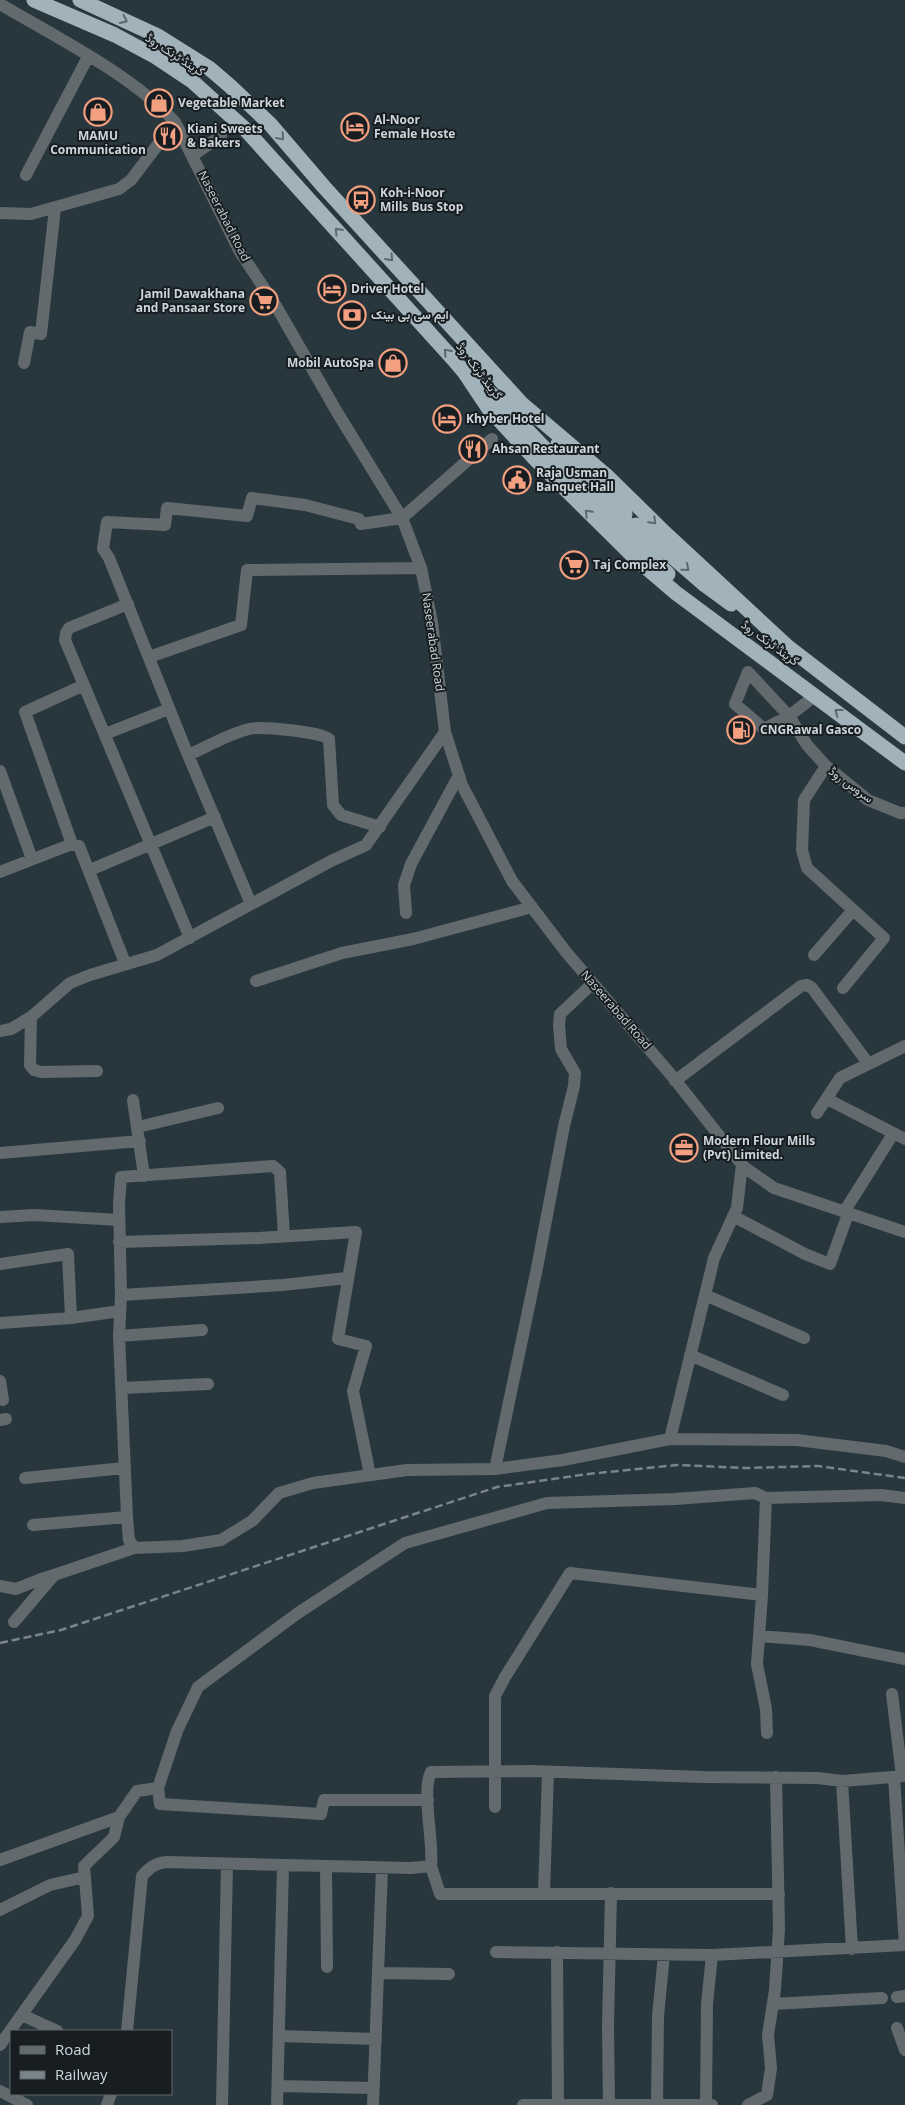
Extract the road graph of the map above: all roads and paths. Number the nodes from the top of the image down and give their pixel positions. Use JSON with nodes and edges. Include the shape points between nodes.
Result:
{"nodes":[{"id":1,"x":34,"y":0,"type":"edge"},
{"id":2,"x":80,"y":0,"type":"edge"},
{"id":3,"x":0,"y":4,"type":"edge"},
{"id":4,"x":88,"y":57,"type":"junction"},
{"id":5,"x":176,"y":122,"type":"junction"},
{"id":6,"x":221,"y":136,"type":"dead end"},
{"id":7,"x":193,"y":155,"type":"junction"},
{"id":8,"x":26,"y":175,"type":"dead end"},
{"id":9,"x":55,"y":208,"type":"junction"},
{"id":10,"x":0,"y":213,"type":"edge"},
{"id":11,"x":24,"y":363,"type":"dead end"},
{"id":12,"x":465,"y":373,"type":"junction"},
{"id":13,"x":522,"y":404,"type":"junction"},
{"id":14,"x":492,"y":439,"type":"dead end"},
{"id":15,"x":402,"y":518,"type":"junction"},
{"id":16,"x":420,"y":568,"type":"junction"},
{"id":17,"x":128,"y":604,"type":"junction"},
{"id":18,"x":788,"y":647,"type":"junction"},
{"id":19,"x":756,"y":651,"type":"junction"},
{"id":20,"x":149,"y":657,"type":"junction"},
{"id":21,"x":84,"y":685,"type":"junction"},
{"id":22,"x":816,"y":695,"type":"junction"},
{"id":23,"x":169,"y":709,"type":"junction"},
{"id":24,"x":788,"y":716,"type":"junction"},
{"id":25,"x":446,"y":732,"type":"junction"},
{"id":26,"x":105,"y":734,"type":"junction"},
{"id":27,"x":905,"y":737,"type":"edge"},
{"id":28,"x":188,"y":755,"type":"junction"},
{"id":29,"x":905,"y":763,"type":"edge"},
{"id":30,"x":826,"y":766,"type":"junction"},
{"id":31,"x":0,"y":771,"type":"edge"},
{"id":32,"x":459,"y":775,"type":"junction"},
{"id":33,"x":905,"y":813,"type":"edge"},
{"id":34,"x":215,"y":816,"type":"junction"},
{"id":35,"x":380,"y":827,"type":"junction"},
{"id":36,"x":72,"y":844,"type":"junction"},
{"id":37,"x":151,"y":844,"type":"junction"},
{"id":38,"x":32,"y":859,"type":"junction"},
{"id":39,"x":90,"y":870,"type":"junction"},
{"id":40,"x":0,"y":872,"type":"edge"},
{"id":41,"x":251,"y":904,"type":"junction"},
{"id":42,"x":532,"y":907,"type":"junction"},
{"id":43,"x":853,"y":910,"type":"junction"},
{"id":44,"x":406,"y":913,"type":"dead end"},
{"id":45,"x":190,"y":938,"type":"junction"},
{"id":46,"x":814,"y":956,"type":"dead end"},
{"id":47,"x":125,"y":964,"type":"junction"},
{"id":48,"x":256,"y":981,"type":"dead end"},
{"id":49,"x":593,"y":983,"type":"junction"},
{"id":50,"x":843,"y":988,"type":"dead end"},
{"id":51,"x":31,"y":1017,"type":"junction"},
{"id":52,"x":0,"y":1031,"type":"edge"},
{"id":53,"x":905,"y":1046,"type":"edge"},
{"id":54,"x":868,"y":1063,"type":"junction"},
{"id":55,"x":97,"y":1072,"type":"dead end"},
{"id":56,"x":675,"y":1080,"type":"junction"},
{"id":57,"x":826,"y":1099,"type":"junction"},
{"id":58,"x":133,"y":1100,"type":"dead end"},
{"id":59,"x":218,"y":1108,"type":"dead end"},
{"id":60,"x":817,"y":1113,"type":"dead end"},
{"id":61,"x":138,"y":1127,"type":"junction"},
{"id":62,"x":899,"y":1136,"type":"edge"},
{"id":63,"x":140,"y":1141,"type":"junction"},
{"id":64,"x":0,"y":1153,"type":"edge"},
{"id":65,"x":742,"y":1164,"type":"junction"},
{"id":66,"x":144,"y":1176,"type":"junction"},
{"id":67,"x":846,"y":1213,"type":"junction"},
{"id":68,"x":733,"y":1216,"type":"junction"},
{"id":69,"x":0,"y":1217,"type":"edge"},
{"id":70,"x":119,"y":1220,"type":"junction"},
{"id":71,"x":905,"y":1232,"type":"edge"},
{"id":72,"x":284,"y":1236,"type":"junction"},
{"id":73,"x":120,"y":1242,"type":"junction"},
{"id":74,"x":0,"y":1264,"type":"edge"},
{"id":75,"x":347,"y":1278,"type":"junction"},
{"id":76,"x":121,"y":1295,"type":"junction"},
{"id":77,"x":705,"y":1295,"type":"junction"},
{"id":78,"x":120,"y":1311,"type":"junction"},
{"id":79,"x":71,"y":1318,"type":"junction"},
{"id":80,"x":0,"y":1323,"type":"edge"},
{"id":81,"x":202,"y":1330,"type":"dead end"},
{"id":82,"x":119,"y":1336,"type":"junction"},
{"id":83,"x":804,"y":1338,"type":"dead end"},
{"id":84,"x":690,"y":1355,"type":"junction"},
{"id":85,"x":0,"y":1381,"type":"edge"},
{"id":86,"x":208,"y":1384,"type":"dead end"},
{"id":87,"x":122,"y":1388,"type":"junction"},
{"id":88,"x":783,"y":1395,"type":"dead end"},
{"id":89,"x":3,"y":1400,"type":"dead end"},
{"id":90,"x":670,"y":1439,"type":"junction"},
{"id":91,"x":905,"y":1457,"type":"edge"},
{"id":92,"x":124,"y":1468,"type":"junction"},
{"id":93,"x":494,"y":1469,"type":"junction"},
{"id":94,"x":370,"y":1475,"type":"junction"},
{"id":95,"x":25,"y":1478,"type":"dead end"},
{"id":96,"x":766,"y":1498,"type":"junction"},
{"id":97,"x":905,"y":1498,"type":"edge"},
{"id":98,"x":127,"y":1517,"type":"junction"},
{"id":99,"x":34,"y":1525,"type":"dead end"},
{"id":100,"x":134,"y":1548,"type":"junction"},
{"id":101,"x":54,"y":1575,"type":"junction"},
{"id":102,"x":0,"y":1586,"type":"edge"},
{"id":103,"x":762,"y":1595,"type":"junction"},
{"id":104,"x":14,"y":1622,"type":"dead end"},
{"id":105,"x":759,"y":1636,"type":"junction"},
{"id":106,"x":905,"y":1659,"type":"edge"},
{"id":107,"x":892,"y":1694,"type":"dead end"},
{"id":108,"x":767,"y":1733,"type":"dead end"},
{"id":109,"x":496,"y":1771,"type":"junction"},
{"id":110,"x":548,"y":1772,"type":"junction"},
{"id":111,"x":900,"y":1776,"type":"edge"},
{"id":112,"x":776,"y":1777,"type":"junction"},
{"id":113,"x":842,"y":1780,"type":"junction"},
{"id":114,"x":158,"y":1788,"type":"junction"},
{"id":115,"x":428,"y":1800,"type":"junction"},
{"id":116,"x":495,"y":1807,"type":"dead end"},
{"id":117,"x":119,"y":1817,"type":"junction"},
{"id":118,"x":0,"y":1860,"type":"edge"},
{"id":119,"x":227,"y":1864,"type":"junction"},
{"id":120,"x":284,"y":1866,"type":"junction"},
{"id":121,"x":431,"y":1866,"type":"junction"},
{"id":122,"x":326,"y":1867,"type":"junction"},
{"id":123,"x":382,"y":1868,"type":"junction"},
{"id":124,"x":85,"y":1877,"type":"junction"},
{"id":125,"x":544,"y":1893,"type":"junction"},
{"id":126,"x":611,"y":1893,"type":"junction"},
{"id":127,"x":779,"y":1894,"type":"junction"},
{"id":128,"x":0,"y":1910,"type":"edge"},
{"id":129,"x":905,"y":1945,"type":"edge"},
{"id":130,"x":852,"y":1949,"type":"junction"},
{"id":131,"x":496,"y":1952,"type":"dead end"},
{"id":132,"x":557,"y":1952,"type":"junction"},
{"id":133,"x":608,"y":1953,"type":"junction"},
{"id":134,"x":778,"y":1953,"type":"junction"},
{"id":135,"x":664,"y":1955,"type":"junction"},
{"id":136,"x":712,"y":1955,"type":"junction"},
{"id":137,"x":327,"y":1967,"type":"dead end"},
{"id":138,"x":379,"y":1973,"type":"junction"},
{"id":139,"x":449,"y":1974,"type":"dead end"},
{"id":140,"x":882,"y":1998,"type":"dead end"},
{"id":141,"x":773,"y":2004,"type":"junction"},
{"id":142,"x":22,"y":2015,"type":"junction"},
{"id":143,"x":896,"y":2028,"type":"dead end"},
{"id":144,"x":11,"y":2030,"type":"edge"},
{"id":145,"x":55,"y":2030,"type":"edge"},
{"id":146,"x":127,"y":2030,"type":"edge"},
{"id":147,"x":10,"y":2031,"type":"edge"},
{"id":148,"x":280,"y":2036,"type":"junction"},
{"id":149,"x":376,"y":2039,"type":"junction"},
{"id":150,"x":0,"y":2045,"type":"edge"},
{"id":151,"x":905,"y":2050,"type":"edge"},
{"id":152,"x":278,"y":2086,"type":"junction"},
{"id":153,"x":373,"y":2088,"type":"junction"},
{"id":154,"x":0,"y":2091,"type":"edge"},
{"id":155,"x":558,"y":2104,"type":"edge"},
{"id":156,"x":27,"y":2105,"type":"edge"},
{"id":157,"x":222,"y":2105,"type":"edge"},
{"id":158,"x":278,"y":2105,"type":"edge"},
{"id":159,"x":373,"y":2105,"type":"edge"},
{"id":160,"x":523,"y":2105,"type":"edge"},
{"id":161,"x":609,"y":2105,"type":"edge"},
{"id":162,"x":657,"y":2105,"type":"edge"},
{"id":163,"x":708,"y":2105,"type":"edge"},
{"id":164,"x":748,"y":2105,"type":"edge"}],
"edges":[{"from":12,"to":1,"type":"highway","name":"گرینڈ ٹرنک روڈ","one_way":true,"via":[[246,129],[192,81],[115,35]]},
{"from":2,"to":13,"type":"highway","name":"گرینڈ ٹرنک روڈ","one_way":true,"via":[[184,51],[248,102]]},
{"from":3,"to":4,"type":"street","name":"Naseerabad Road"},
{"from":4,"to":5,"type":"street","name":"Naseerabad Road","via":[[162,107]]},
{"from":4,"to":8,"type":"street"},
{"from":5,"to":7,"type":"street","name":"Naseerabad Road"},
{"from":5,"to":9,"type":"street","via":[[131,180],[120,189]]},
{"from":6,"to":7,"type":"street"},
{"from":7,"to":15,"type":"street","name":"Naseerabad Road","via":[[240,252],[276,306]]},
{"from":9,"to":10,"type":"street","via":[[31,214]]},
{"from":9,"to":11,"type":"street","via":[[41,334],[30,332]]},
{"from":12,"to":13,"type":"highway","via":[[497,399],[614,524],[623,522],[625,514]]},
{"from":19,"to":12,"type":"highway","name":"گرینڈ ٹرنک روڈ","one_way":true,"via":[[676,593],[635,558],[489,409]]},
{"from":13,"to":18,"type":"highway","name":"گرینڈ ٹرنک روڈ","one_way":true,"via":[[608,476]]},
{"from":14,"to":15,"type":"street"},
{"from":15,"to":16,"type":"street","name":"Naseerabad Road"},
{"from":15,"to":17,"type":"street","via":[[361,524],[359,519],[304,505],[252,498],[247,516],[166,508],[165,525],[107,522],[103,549]]},
{"from":16,"to":20,"type":"street","via":[[247,570],[241,625]]},
{"from":16,"to":25,"type":"street","name":"Naseerabad Road","via":[[432,622]]},
{"from":17,"to":20,"type":"street"},
{"from":17,"to":21,"type":"street","via":[[69,628],[66,633],[65,640]]},
{"from":19,"to":18,"type":"highway","one_way":true,"via":[[644,552],[626,534],[626,528],[636,525],[706,585]]},
{"from":18,"to":27,"type":"highway","name":"گرینڈ ٹرنک روڈ"},
{"from":19,"to":22,"type":"highway","name":"گرینڈ ٹرنک روڈ"},
{"from":20,"to":23,"type":"street"},
{"from":21,"to":26,"type":"street"},
{"from":21,"to":36,"type":"street","via":[[25,712]]},
{"from":22,"to":24,"type":"street"},
{"from":29,"to":22,"type":"highway","name":"گرینڈ ٹرنک روڈ","one_way":true},
{"from":23,"to":26,"type":"street"},
{"from":23,"to":28,"type":"street"},
{"from":24,"to":24,"type":"street","name":"سروس روڈ","via":[[764,729],[735,704],[748,672]]},
{"from":24,"to":30,"type":"street","name":"سروس روڈ"},
{"from":25,"to":32,"type":"street","name":"Naseerabad Road"},
{"from":25,"to":35,"type":"street"},
{"from":26,"to":37,"type":"street"},
{"from":28,"to":34,"type":"street"},
{"from":28,"to":35,"type":"street","via":[[250,728],[325,735],[330,748],[332,805],[341,815]]},
{"from":30,"to":33,"type":"street","name":"سروس روڈ","via":[[868,800]]},
{"from":30,"to":43,"type":"street","via":[[804,800],[802,850],[807,868]]},
{"from":31,"to":38,"type":"street"},
{"from":32,"to":42,"type":"street","name":"Naseerabad Road","via":[[512,881]]},
{"from":32,"to":44,"type":"street","via":[[411,864],[404,885]]},
{"from":34,"to":37,"type":"street"},
{"from":34,"to":41,"type":"street"},
{"from":35,"to":41,"type":"street","via":[[358,850]]},
{"from":36,"to":38,"type":"street"},
{"from":36,"to":39,"type":"street","via":[[79,846]]},
{"from":37,"to":39,"type":"street"},
{"from":37,"to":45,"type":"street"},
{"from":38,"to":40,"type":"street"},
{"from":39,"to":47,"type":"street"},
{"from":41,"to":45,"type":"street"},
{"from":42,"to":48,"type":"street","via":[[413,939],[342,953]]},
{"from":42,"to":49,"type":"street","name":"Naseerabad Road"},
{"from":43,"to":46,"type":"street"},
{"from":43,"to":50,"type":"street","via":[[884,938]]},
{"from":45,"to":47,"type":"street","via":[[157,955]]},
{"from":47,"to":51,"type":"street","via":[[70,983]]},
{"from":49,"to":56,"type":"street","name":"Naseerabad Road"},
{"from":49,"to":93,"type":"street","via":[[560,1014],[561,1049],[575,1073],[574,1086]]},
{"from":51,"to":52,"type":"street"},
{"from":51,"to":55,"type":"street","via":[[30,1064],[34,1070]]},
{"from":53,"to":54,"type":"street"},
{"from":54,"to":56,"type":"street","via":[[807,985],[801,986]]},
{"from":54,"to":57,"type":"street","via":[[840,1078]]},
{"from":56,"to":65,"type":"street","name":"Naseerabad Road"},
{"from":57,"to":60,"type":"street"},
{"from":57,"to":62,"type":"street"},
{"from":58,"to":61,"type":"street"},
{"from":59,"to":61,"type":"street"},
{"from":61,"to":63,"type":"street"},
{"from":62,"to":67,"type":"street"},
{"from":63,"to":64,"type":"street"},
{"from":63,"to":66,"type":"street"},
{"from":65,"to":67,"type":"street","name":"Naseerabad Road","via":[[774,1188]]},
{"from":65,"to":68,"type":"street","via":[[737,1208]]},
{"from":66,"to":70,"type":"street","via":[[121,1177]]},
{"from":66,"to":72,"type":"street","via":[[273,1166],[280,1172]]},
{"from":67,"to":68,"type":"street","via":[[830,1264]]},
{"from":67,"to":71,"type":"street","name":"Naseerabad Road"},
{"from":68,"to":77,"type":"street","via":[[714,1258]]},
{"from":69,"to":70,"type":"street","via":[[34,1215]]},
{"from":70,"to":73,"type":"street"},
{"from":72,"to":73,"type":"street"},
{"from":72,"to":75,"type":"street","via":[[356,1232]]},
{"from":73,"to":76,"type":"street"},
{"from":74,"to":79,"type":"street","via":[[68,1254]]},
{"from":75,"to":76,"type":"street"},
{"from":75,"to":94,"type":"street","via":[[338,1339],[366,1346],[353,1391]]},
{"from":76,"to":78,"type":"street"},
{"from":77,"to":83,"type":"street"},
{"from":77,"to":84,"type":"street"},
{"from":78,"to":79,"type":"street"},
{"from":78,"to":82,"type":"street"},
{"from":79,"to":80,"type":"street"},
{"from":81,"to":82,"type":"street"},
{"from":82,"to":87,"type":"street"},
{"from":84,"to":88,"type":"street"},
{"from":84,"to":90,"type":"street"},
{"from":85,"to":89,"type":"street"},
{"from":86,"to":87,"type":"street"},
{"from":87,"to":92,"type":"street"},
{"from":90,"to":91,"type":"street","via":[[797,1440],[886,1451]]},
{"from":90,"to":93,"type":"street","via":[[563,1460]]},
{"from":92,"to":95,"type":"street"},
{"from":92,"to":98,"type":"street"},
{"from":93,"to":94,"type":"street","via":[[407,1470]]},
{"from":94,"to":100,"type":"street","via":[[312,1483],[279,1493],[252,1521],[221,1540]]},
{"from":96,"to":97,"type":"street","via":[[881,1495]]},
{"from":96,"to":103,"type":"street"},
{"from":96,"to":114,"type":"street","via":[[755,1494],[547,1503],[405,1543],[298,1613],[198,1687],[177,1731]]},
{"from":98,"to":99,"type":"street"},
{"from":98,"to":100,"type":"street","via":[[129,1540]]},
{"from":100,"to":101,"type":"street"},
{"from":101,"to":102,"type":"street","via":[[16,1589]]},
{"from":101,"to":104,"type":"street"},
{"from":103,"to":105,"type":"street"},
{"from":103,"to":109,"type":"street","via":[[570,1573],[495,1696]]},
{"from":105,"to":106,"type":"street","via":[[810,1640]]},
{"from":105,"to":108,"type":"street","via":[[757,1664]]},
{"from":107,"to":111,"type":"street"},
{"from":109,"to":110,"type":"street"},
{"from":109,"to":115,"type":"street","via":[[432,1772]]},
{"from":109,"to":116,"type":"street"},
{"from":110,"to":112,"type":"street"},
{"from":110,"to":125,"type":"street"},
{"from":111,"to":113,"type":"street"},
{"from":111,"to":129,"type":"street"},
{"from":112,"to":113,"type":"street"},
{"from":112,"to":127,"type":"street"},
{"from":113,"to":130,"type":"street"},
{"from":114,"to":115,"type":"street","via":[[160,1804],[321,1814],[324,1800]]},
{"from":114,"to":117,"type":"street","via":[[137,1791]]},
{"from":115,"to":121,"type":"street"},
{"from":117,"to":118,"type":"street"},
{"from":117,"to":124,"type":"street","via":[[114,1836],[84,1866]]},
{"from":119,"to":120,"type":"street"},
{"from":119,"to":146,"type":"street","via":[[159,1862],[142,1876]]},
{"from":119,"to":157,"type":"street"},
{"from":120,"to":122,"type":"street"},
{"from":120,"to":148,"type":"street"},
{"from":121,"to":123,"type":"street"},
{"from":121,"to":125,"type":"street","via":[[440,1894]]},
{"from":122,"to":123,"type":"street"},
{"from":122,"to":137,"type":"street"},
{"from":123,"to":138,"type":"street"},
{"from":124,"to":128,"type":"street","via":[[50,1886]]},
{"from":124,"to":142,"type":"street","via":[[88,1916]]},
{"from":125,"to":126,"type":"street"},
{"from":126,"to":127,"type":"street"},
{"from":126,"to":133,"type":"street"},
{"from":127,"to":134,"type":"street"},
{"from":129,"to":130,"type":"street"},
{"from":130,"to":134,"type":"street"},
{"from":131,"to":132,"type":"street"},
{"from":132,"to":133,"type":"street"},
{"from":132,"to":155,"type":"street"},
{"from":133,"to":135,"type":"street"},
{"from":133,"to":161,"type":"street"},
{"from":134,"to":136,"type":"street"},
{"from":134,"to":141,"type":"street"},
{"from":135,"to":136,"type":"street"},
{"from":135,"to":162,"type":"street","via":[[658,2016]]},
{"from":136,"to":163,"type":"street","via":[[707,2004]]},
{"from":138,"to":139,"type":"street"},
{"from":138,"to":149,"type":"street"},
{"from":140,"to":141,"type":"street"},
{"from":141,"to":164,"type":"street","via":[[768,2035],[771,2068],[767,2095]]},
{"from":142,"to":144,"type":"street"},
{"from":142,"to":145,"type":"street"},
{"from":143,"to":151,"type":"street"},
{"from":147,"to":150,"type":"street"},
{"from":148,"to":149,"type":"street"},
{"from":148,"to":152,"type":"street"},
{"from":149,"to":153,"type":"street"},
{"from":152,"to":153,"type":"street"},
{"from":152,"to":158,"type":"street"},
{"from":153,"to":159,"type":"street"},
{"from":154,"to":156,"type":"street"},
{"from":155,"to":160,"type":"street"},
{"from":155,"to":161,"type":"street"},
{"from":161,"to":162,"type":"street"},
{"from":162,"to":163,"type":"street"}]}
